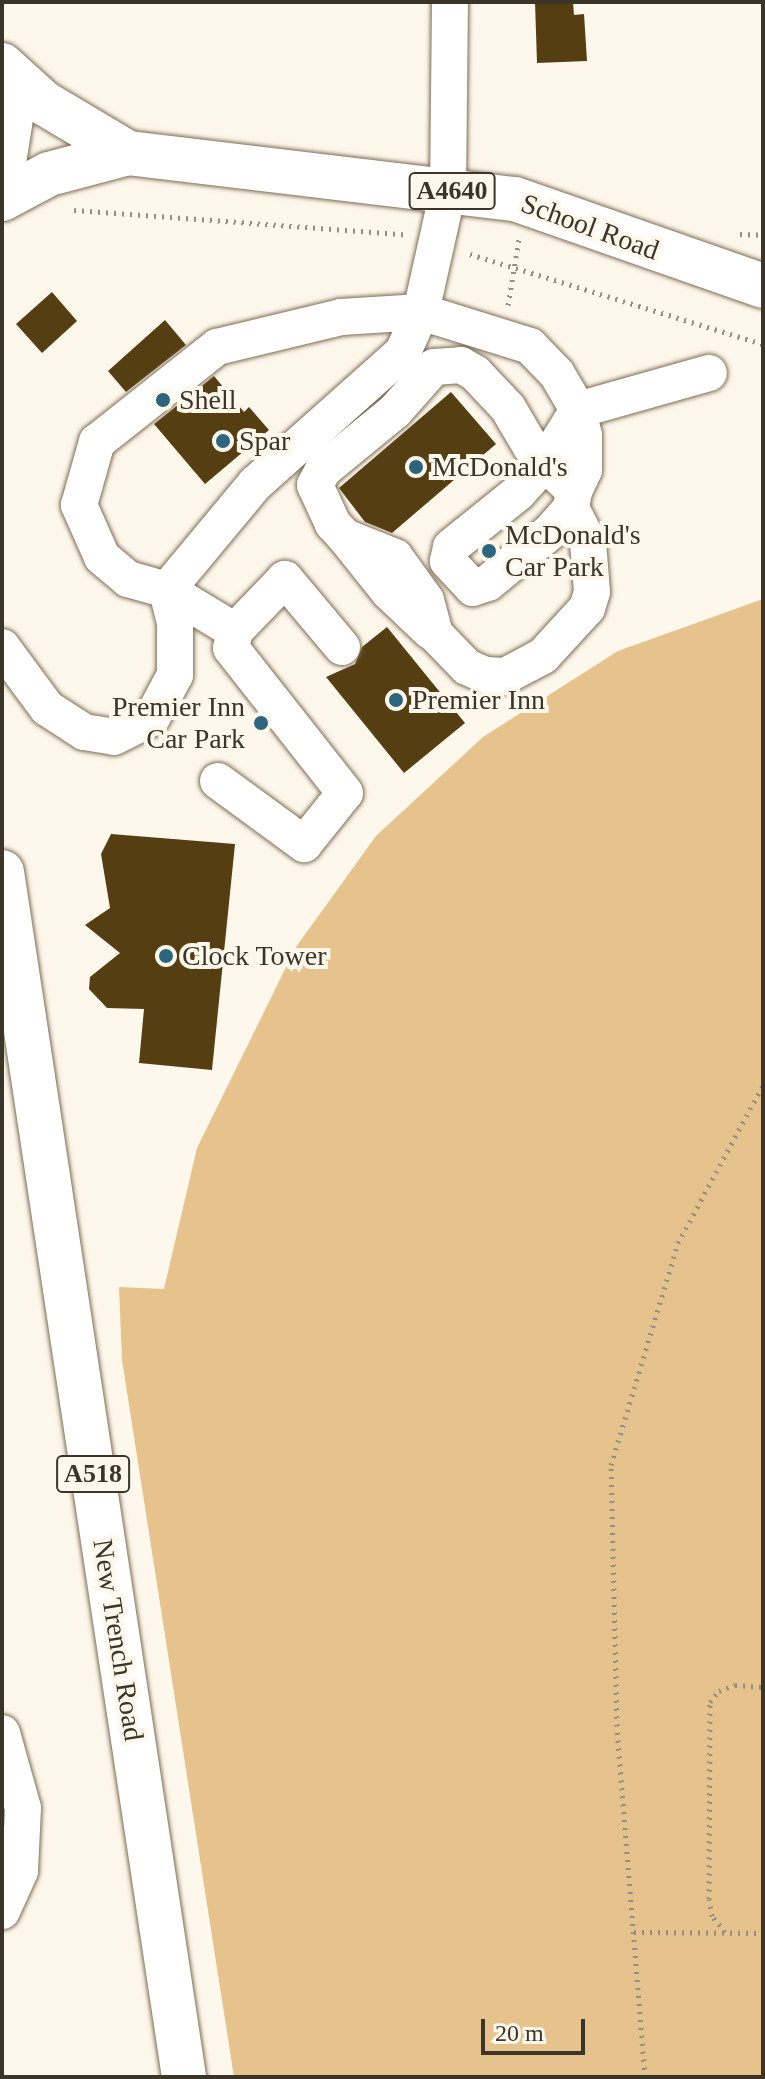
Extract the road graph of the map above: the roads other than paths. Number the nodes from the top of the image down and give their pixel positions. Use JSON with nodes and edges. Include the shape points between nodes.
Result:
{"nodes":[{"id":1,"x":450,"y":2,"type":"edge"},
{"id":2,"x":2,"y":68,"type":"edge"},
{"id":3,"x":128,"y":153,"type":"junction"},
{"id":4,"x":2,"y":175,"type":"edge"},
{"id":5,"x":448,"y":191,"type":"junction"},
{"id":6,"x":2,"y":199,"type":"edge"},
{"id":7,"x":763,"y":286,"type":"edge"},
{"id":8,"x":421,"y":312,"type":"junction"},
{"id":9,"x":709,"y":373,"type":"dead end"},
{"id":10,"x":578,"y":410,"type":"junction"},
{"id":11,"x":545,"y":463,"type":"junction"},
{"id":12,"x":573,"y":500,"type":"junction"},
{"id":13,"x":167,"y":590,"type":"junction"},
{"id":14,"x":235,"y":631,"type":"junction"},
{"id":15,"x":2,"y":647,"type":"edge"},
{"id":16,"x":342,"y":647,"type":"dead end"},
{"id":17,"x":218,"y":781,"type":"dead end"},
{"id":18,"x":2,"y":872,"type":"edge"},
{"id":19,"x":2,"y":1733,"type":"edge"},
{"id":20,"x":2,"y":1911,"type":"edge"},
{"id":21,"x":184,"y":2077,"type":"edge"}],
"edges":[{"from":1,"to":5,"type":"street"},
{"from":2,"to":3,"type":"main road","name":"School Road","number":"A4640","via":[[44,103]]},
{"from":2,"to":4,"type":"main road","via":[[12,112]]},
{"from":3,"to":5,"type":"main road","name":"School Road","number":"A4640"},
{"from":3,"to":6,"type":"main road","name":"School Road","number":"A4640","via":[[49,174]]},
{"from":5,"to":7,"type":"main road","name":"School Road","number":"A4640","via":[[515,199]]},
{"from":5,"to":8,"type":"street"},
{"from":8,"to":10,"type":"street","via":[[530,346],[557,374]]},
{"from":8,"to":13,"type":"street","via":[[403,352],[255,484]]},
{"from":8,"to":13,"type":"street","via":[[341,317],[217,347],[97,442],[79,505],[102,557],[128,579]]},
{"from":9,"to":10,"type":"street"},
{"from":10,"to":11,"type":"street"},
{"from":10,"to":12,"type":"street","via":[[584,470]]},
{"from":11,"to":12,"type":"street"},
{"from":11,"to":12,"type":"street","via":[[518,493],[451,547],[448,561],[462,582],[473,588],[488,583]]},
{"from":11,"to":12,"type":"street","via":[[508,408],[475,373],[461,365],[434,367],[395,411],[317,480],[315,495],[345,537],[395,557],[426,600],[435,634],[467,667],[505,676],[560,642],[579,622],[592,592],[585,528]]},
{"from":13,"to":14,"type":"street"},
{"from":13,"to":15,"type":"street","via":[[175,623],[175,675],[152,718],[114,737],[84,732],[47,708]]},
{"from":14,"to":16,"type":"street","via":[[285,579]]},
{"from":14,"to":17,"type":"street","via":[[231,648],[345,793],[304,844]]},
{"from":18,"to":21,"type":"main road","name":"New Trench Road","number":"A518"},
{"from":19,"to":20,"type":"street","via":[[23,1808],[20,1871]]}]}
